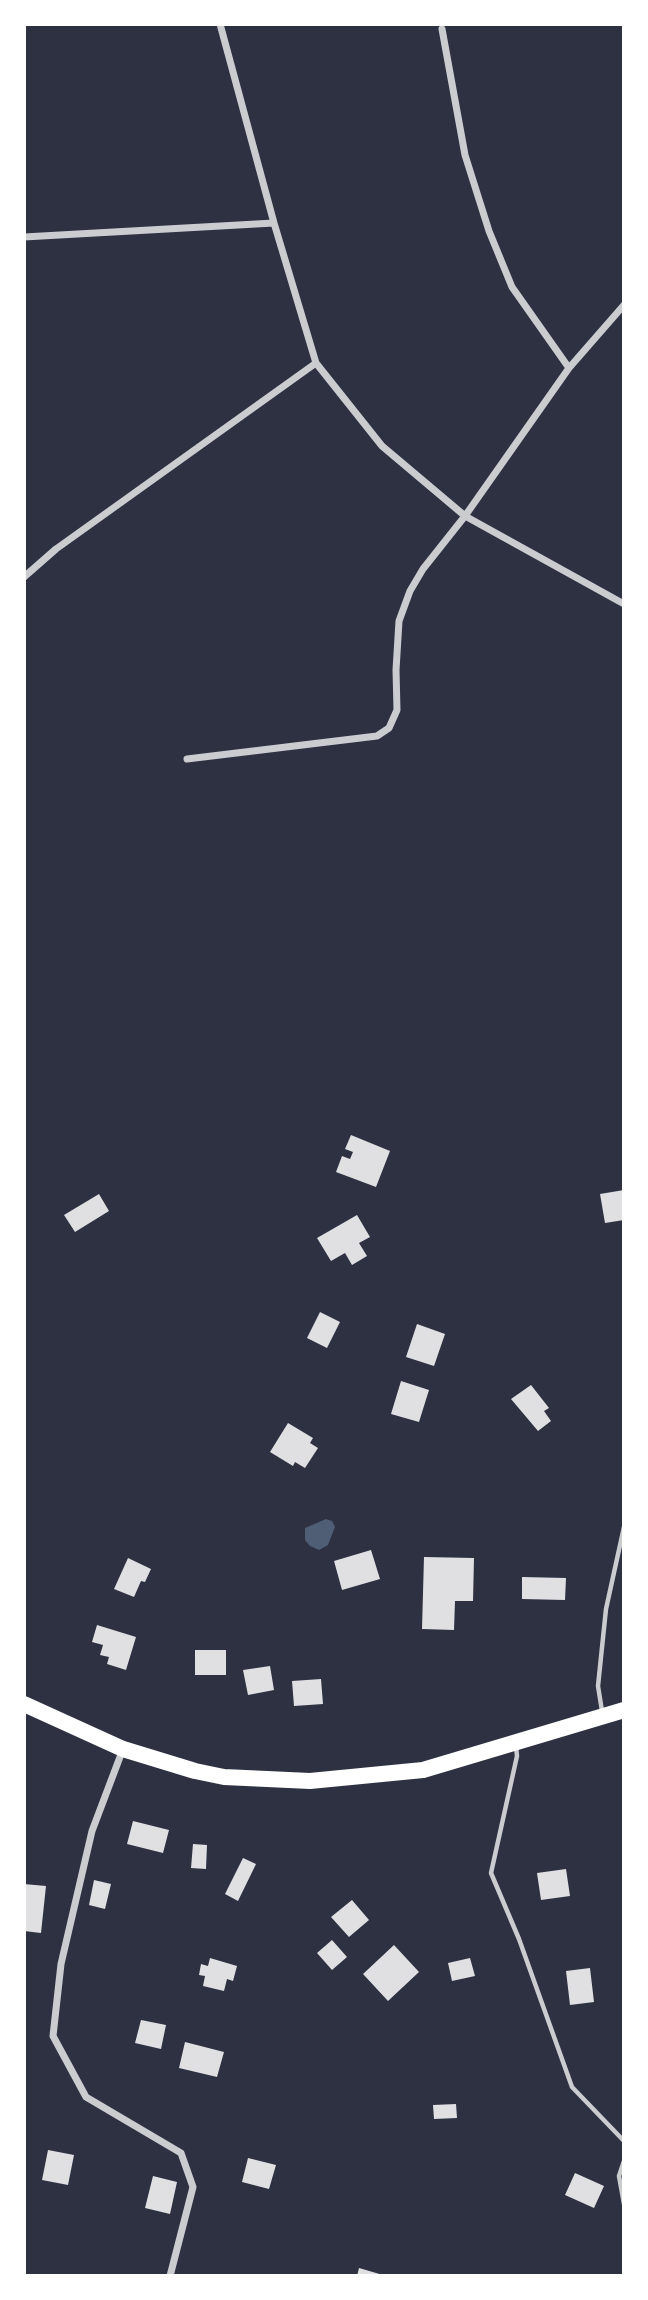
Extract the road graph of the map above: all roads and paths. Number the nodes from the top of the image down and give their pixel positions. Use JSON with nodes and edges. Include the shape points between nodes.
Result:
{"nodes":[{"id":1,"x":220,"y":24,"type":"edge"},
{"id":2,"x":442,"y":29,"type":"dead end"},
{"id":3,"x":274,"y":223,"type":"junction"},
{"id":4,"x":24,"y":237,"type":"edge"},
{"id":5,"x":624,"y":305,"type":"edge"},
{"id":6,"x":316,"y":363,"type":"junction"},
{"id":7,"x":569,"y":368,"type":"junction"},
{"id":8,"x":465,"y":516,"type":"junction"},
{"id":9,"x":24,"y":577,"type":"edge"},
{"id":10,"x":624,"y":604,"type":"edge"},
{"id":11,"x":187,"y":759,"type":"dead end"},
{"id":12,"x":624,"y":1527,"type":"edge"},
{"id":13,"x":24,"y":1704,"type":"edge"},
{"id":14,"x":624,"y":1710,"type":"edge"},
{"id":15,"x":603,"y":1716,"type":"junction"},
{"id":16,"x":516,"y":1742,"type":"junction"},
{"id":17,"x":123,"y":1749,"type":"junction"},
{"id":18,"x":624,"y":2141,"type":"edge"},
{"id":19,"x":624,"y":2161,"type":"edge"},
{"id":20,"x":624,"y":2204,"type":"edge"},
{"id":21,"x":170,"y":2276,"type":"edge"}],
"edges":[{"from":1,"to":3,"type":"street"},
{"from":2,"to":7,"type":"street","via":[[464,155],[489,230],[512,286]]},
{"from":3,"to":4,"type":"street"},
{"from":3,"to":6,"type":"street"},
{"from":5,"to":7,"type":"street"},
{"from":6,"to":8,"type":"street","via":[[382,446]]},
{"from":6,"to":9,"type":"street","via":[[56,549]]},
{"from":7,"to":8,"type":"street"},
{"from":8,"to":10,"type":"street"},
{"from":8,"to":11,"type":"street","via":[[410,591],[399,621],[397,710],[389,728],[377,736]]},
{"from":12,"to":15,"type":"lane","via":[[606,1609],[598,1686]]},
{"from":13,"to":17,"type":"main road"},
{"from":14,"to":15,"type":"main road"},
{"from":15,"to":16,"type":"main road"},
{"from":16,"to":17,"type":"main road","via":[[422,1770],[310,1780],[224,1777]]},
{"from":16,"to":18,"type":"lane","via":[[517,1756],[491,1873],[572,2087]]},
{"from":17,"to":21,"type":"street","via":[[92,1831],[61,1964],[53,2036],[86,2096],[181,2153],[193,2188]]},
{"from":19,"to":20,"type":"lane","via":[[619,2176]]}]}
